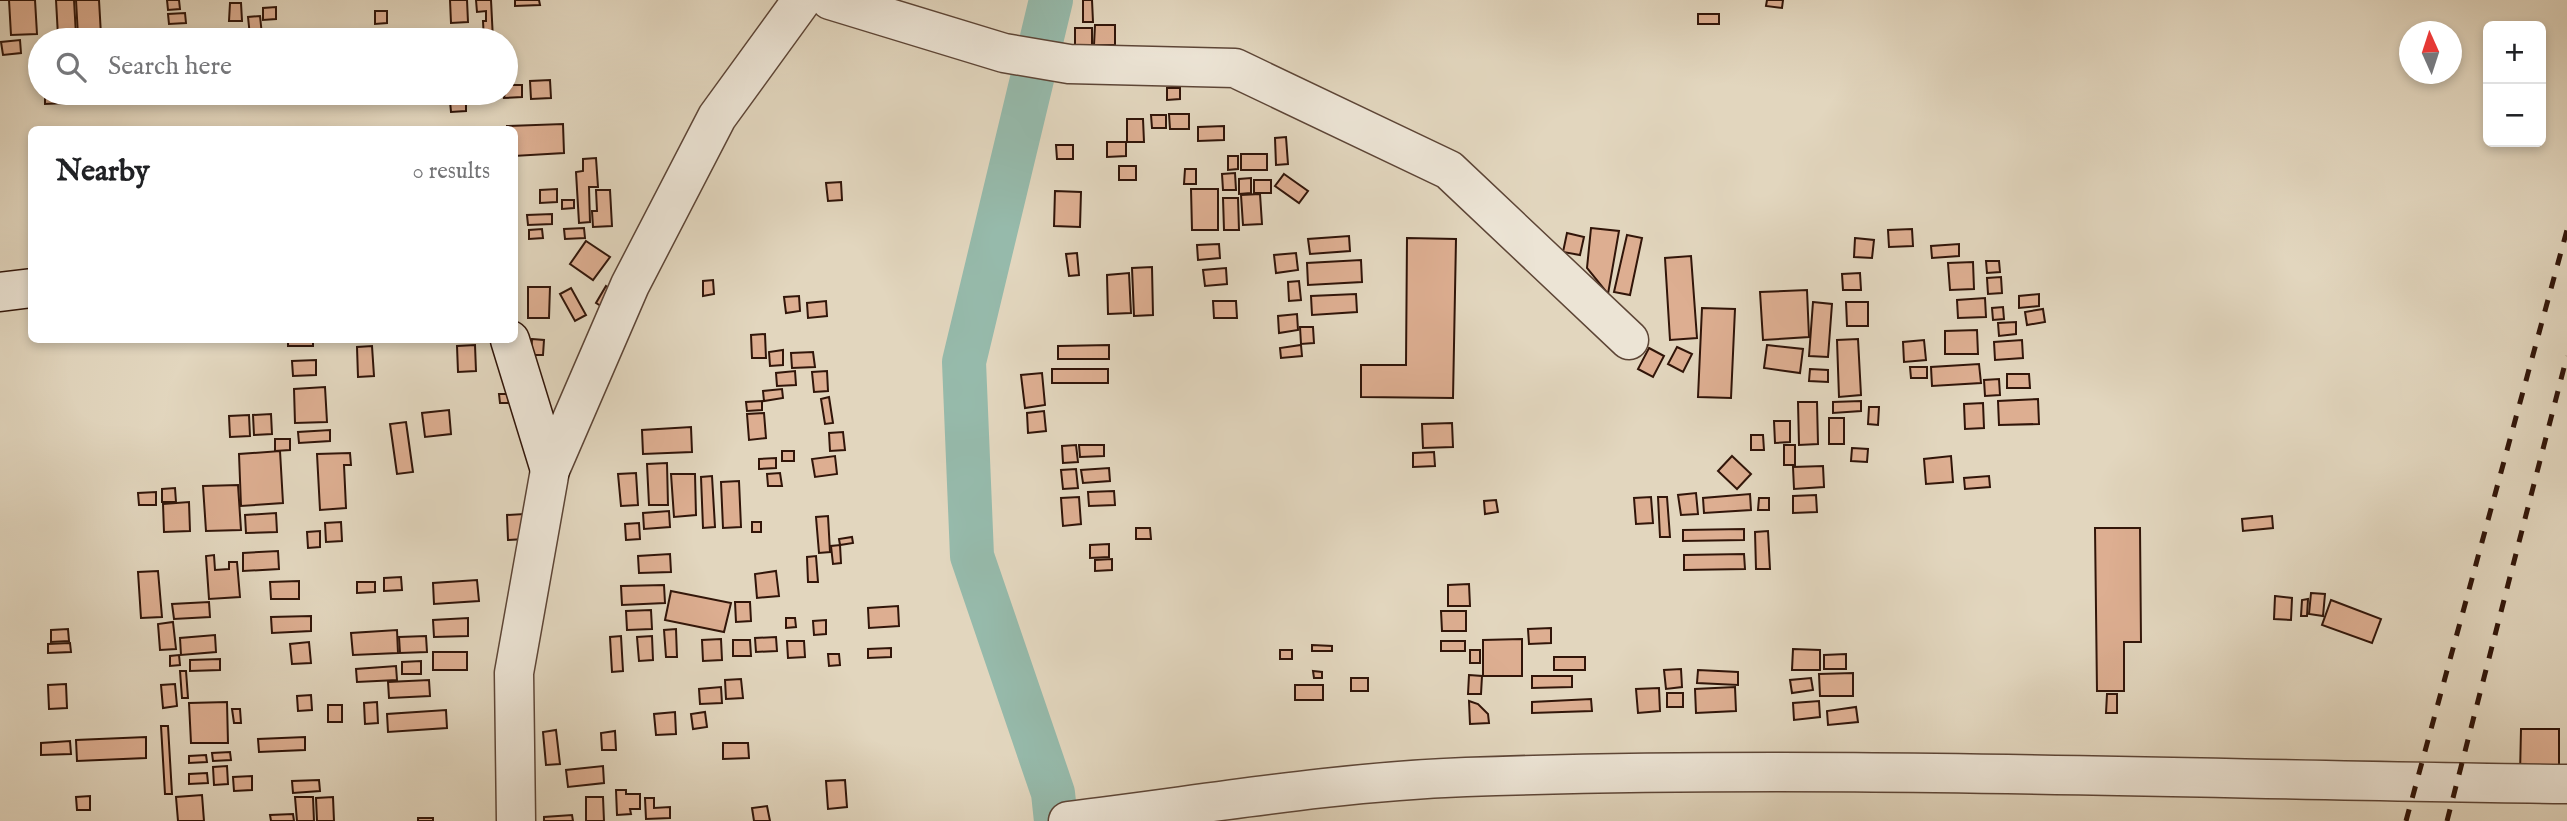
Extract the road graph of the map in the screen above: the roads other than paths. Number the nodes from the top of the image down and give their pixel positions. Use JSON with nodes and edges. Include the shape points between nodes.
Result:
{"nodes":[{"id":1,"x":802,"y":0,"type":"edge"},
{"id":2,"x":830,"y":0,"type":"edge"},
{"id":3,"x":28,"y":289,"type":"edge"},
{"id":4,"x":0,"y":292,"type":"edge"},
{"id":5,"x":1629,"y":340,"type":"dead end"},
{"id":6,"x":511,"y":343,"type":"edge"},
{"id":7,"x":550,"y":470,"type":"junction"},
{"id":8,"x":2567,"y":784,"type":"edge"},
{"id":9,"x":1076,"y":820,"type":"edge"},
{"id":10,"x":516,"y":821,"type":"edge"}],
"edges":[{"from":1,"to":7,"type":"street","via":[[717,117],[629,285]]},
{"from":2,"to":5,"type":"street","via":[[1004,52],[1069,64],[1235,68],[1449,170]]},
{"from":3,"to":4,"type":"street"},
{"from":6,"to":7,"type":"street"},
{"from":7,"to":10,"type":"street","via":[[514,673]]},
{"from":8,"to":9,"type":"street","via":[[1797,772],[1477,777],[1308,789]]}]}
